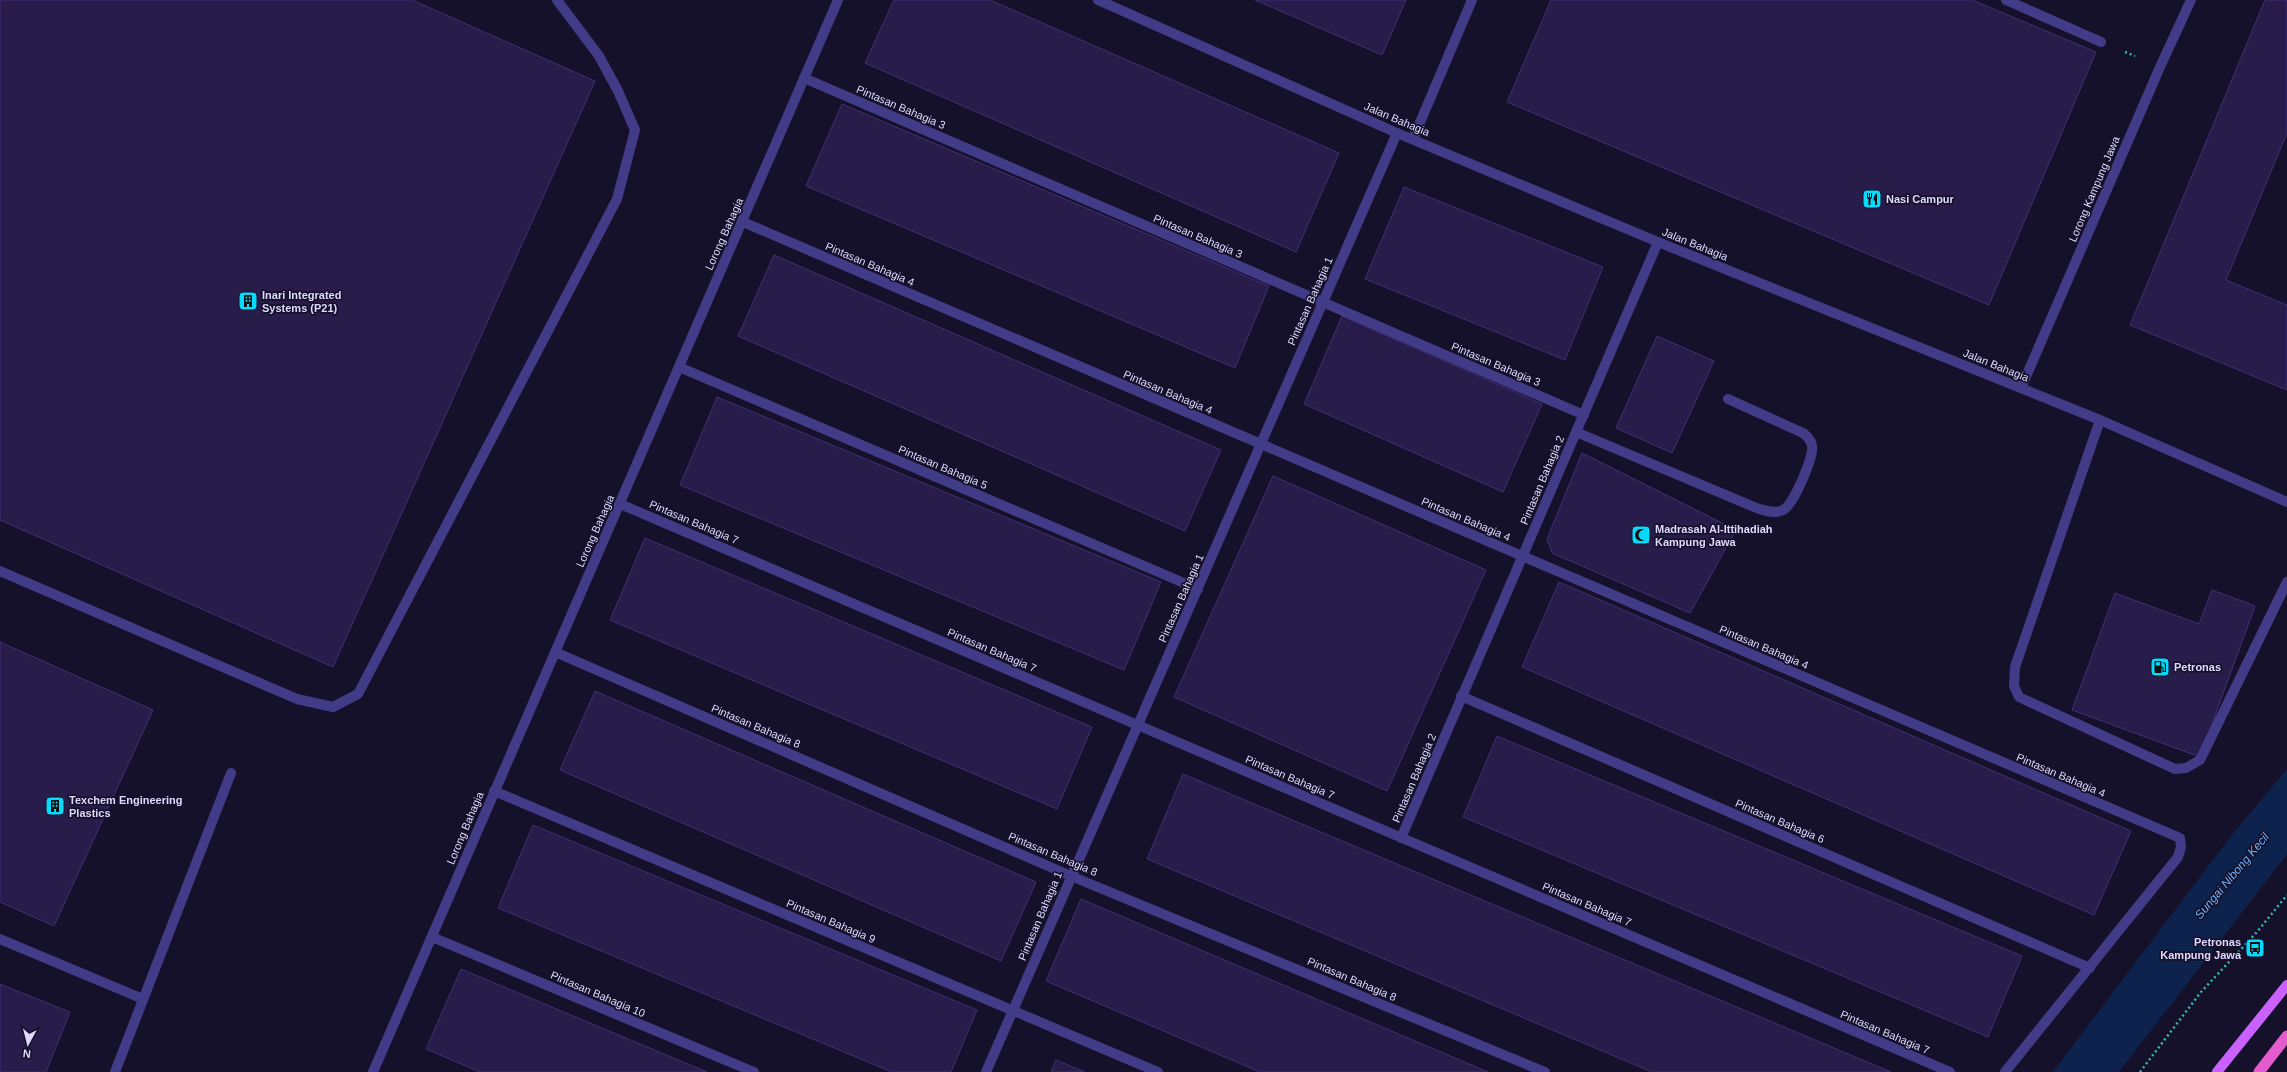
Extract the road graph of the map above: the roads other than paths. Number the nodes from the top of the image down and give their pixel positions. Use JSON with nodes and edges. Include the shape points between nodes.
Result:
{"nodes":[{"id":1,"x":557,"y":0,"type":"edge"},
{"id":2,"x":838,"y":0,"type":"edge"},
{"id":3,"x":1098,"y":0,"type":"edge"},
{"id":4,"x":1472,"y":0,"type":"edge"},
{"id":5,"x":2006,"y":0,"type":"edge"},
{"id":6,"x":2191,"y":0,"type":"edge"},
{"id":7,"x":2101,"y":42,"type":"road end"},
{"id":8,"x":804,"y":78,"type":"junction"},
{"id":9,"x":1397,"y":133,"type":"junction"},
{"id":10,"x":1413,"y":139,"type":"junction"},
{"id":11,"x":743,"y":222,"type":"junction"},
{"id":12,"x":1658,"y":242,"type":"junction"},
{"id":13,"x":1323,"y":303,"type":"junction"},
{"id":14,"x":679,"y":367,"type":"junction"},
{"id":15,"x":2021,"y":388,"type":"junction"},
{"id":16,"x":1728,"y":399,"type":"dead end"},
{"id":17,"x":1584,"y":415,"type":"junction"},
{"id":18,"x":2100,"y":420,"type":"junction"},
{"id":19,"x":1576,"y":432,"type":"junction"},
{"id":20,"x":1261,"y":445,"type":"junction"},
{"id":21,"x":2287,"y":502,"type":"edge"},
{"id":22,"x":620,"y":504,"type":"junction"},
{"id":23,"x":1522,"y":556,"type":"junction"},
{"id":24,"x":0,"y":571,"type":"edge"},
{"id":25,"x":2287,"y":582,"type":"edge"},
{"id":26,"x":1198,"y":589,"type":"junction"},
{"id":27,"x":555,"y":652,"type":"junction"},
{"id":28,"x":1461,"y":696,"type":"junction"},
{"id":29,"x":1138,"y":725,"type":"junction"},
{"id":30,"x":231,"y":773,"type":"dead end"},
{"id":31,"x":494,"y":792,"type":"junction"},
{"id":32,"x":1401,"y":838,"type":"junction"},
{"id":33,"x":1071,"y":876,"type":"junction"},
{"id":34,"x":432,"y":937,"type":"junction"},
{"id":35,"x":0,"y":939,"type":"edge"},
{"id":36,"x":2090,"y":968,"type":"junction"},
{"id":37,"x":2287,"y":985,"type":"edge"},
{"id":38,"x":143,"y":999,"type":"junction"},
{"id":39,"x":1013,"y":1011,"type":"junction"},
{"id":40,"x":2287,"y":1036,"type":"edge"},
{"id":41,"x":116,"y":1072,"type":"edge"},
{"id":42,"x":373,"y":1072,"type":"edge"},
{"id":43,"x":754,"y":1072,"type":"edge"},
{"id":44,"x":986,"y":1072,"type":"edge"},
{"id":45,"x":1158,"y":1072,"type":"edge"},
{"id":46,"x":1544,"y":1072,"type":"edge"},
{"id":47,"x":1950,"y":1072,"type":"edge"},
{"id":48,"x":2005,"y":1072,"type":"edge"},
{"id":49,"x":2216,"y":1072,"type":"edge"},
{"id":50,"x":2259,"y":1072,"type":"edge"}],
"edges":[{"from":1,"to":24,"type":"street","via":[[599,56],[635,130],[617,199],[358,694],[333,707],[297,700]]},
{"from":2,"to":8,"type":"street","name":"Lorong Bahagia"},
{"from":3,"to":9,"type":"street","name":"Jalan Bahagia"},
{"from":4,"to":10,"type":"street"},
{"from":5,"to":7,"type":"street"},
{"from":6,"to":15,"type":"street","name":"Lorong Kampung Jawa"},
{"from":8,"to":11,"type":"street","name":"Lorong Bahagia"},
{"from":8,"to":13,"type":"street","name":"Pintasan Bahagia 3"},
{"from":9,"to":10,"type":"street","name":"Jalan Bahagia"},
{"from":9,"to":13,"type":"street","name":"Pintasan Bahagia 1"},
{"from":10,"to":12,"type":"street","name":"Jalan Bahagia"},
{"from":11,"to":14,"type":"street","name":"Lorong Bahagia"},
{"from":11,"to":20,"type":"street","name":"Pintasan Bahagia 4"},
{"from":12,"to":15,"type":"street","name":"Jalan Bahagia"},
{"from":12,"to":17,"type":"street","name":"Pintasan Bahagia 2"},
{"from":13,"to":17,"type":"street","name":"Pintasan Bahagia 3"},
{"from":13,"to":20,"type":"street","name":"Pintasan Bahagia 1"},
{"from":14,"to":22,"type":"street","name":"Lorong Bahagia"},
{"from":14,"to":26,"type":"street","name":"Pintasan Bahagia 5"},
{"from":15,"to":18,"type":"street","name":"Jalan Bahagia"},
{"from":16,"to":19,"type":"street","via":[[1810,439],[1811,456],[1791,504],[1783,511],[1759,509]]},
{"from":17,"to":19,"type":"street","name":"Pintasan Bahagia 2"},
{"from":18,"to":21,"type":"street","name":"Jalan Bahagia"},
{"from":18,"to":25,"type":"street","via":[[2015,667],[2014,686],[2018,697],[2176,769],[2186,768],[2200,760]]},
{"from":19,"to":23,"type":"street","name":"Pintasan Bahagia 2"},
{"from":20,"to":23,"type":"street","name":"Pintasan Bahagia 4"},
{"from":20,"to":26,"type":"street","name":"Pintasan Bahagia 1"},
{"from":22,"to":27,"type":"street","name":"Lorong Bahagia"},
{"from":22,"to":29,"type":"street","name":"Pintasan Bahagia 7"},
{"from":23,"to":28,"type":"street","name":"Pintasan Bahagia 2"},
{"from":23,"to":36,"type":"street","name":"Pintasan Bahagia 4","via":[[2180,838],[2178,857]]},
{"from":26,"to":29,"type":"street","name":"Pintasan Bahagia 1"},
{"from":27,"to":31,"type":"street","name":"Lorong Bahagia"},
{"from":27,"to":33,"type":"street","name":"Pintasan Bahagia 8"},
{"from":28,"to":32,"type":"street","name":"Pintasan Bahagia 2"},
{"from":28,"to":36,"type":"street","name":"Pintasan Bahagia 6"},
{"from":29,"to":32,"type":"street","name":"Pintasan Bahagia 7"},
{"from":29,"to":33,"type":"street","name":"Pintasan Bahagia 1"},
{"from":30,"to":38,"type":"street"},
{"from":31,"to":34,"type":"street","name":"Lorong Bahagia"},
{"from":31,"to":39,"type":"street","name":"Pintasan Bahagia 9"},
{"from":32,"to":47,"type":"street","name":"Pintasan Bahagia 7"},
{"from":33,"to":39,"type":"street","name":"Pintasan Bahagia 1"},
{"from":33,"to":46,"type":"street","name":"Pintasan Bahagia 8"},
{"from":34,"to":42,"type":"street","name":"Lorong Bahagia"},
{"from":34,"to":43,"type":"street","name":"Pintasan Bahagia 10"},
{"from":35,"to":38,"type":"street"},
{"from":36,"to":48,"type":"street"},
{"from":37,"to":49,"type":"main road"},
{"from":38,"to":41,"type":"street"},
{"from":39,"to":44,"type":"street","name":"Pintasan Bahagia 1"},
{"from":39,"to":45,"type":"street","name":"Pintasan Bahagia 9"},
{"from":40,"to":50,"type":"highway"}]}
